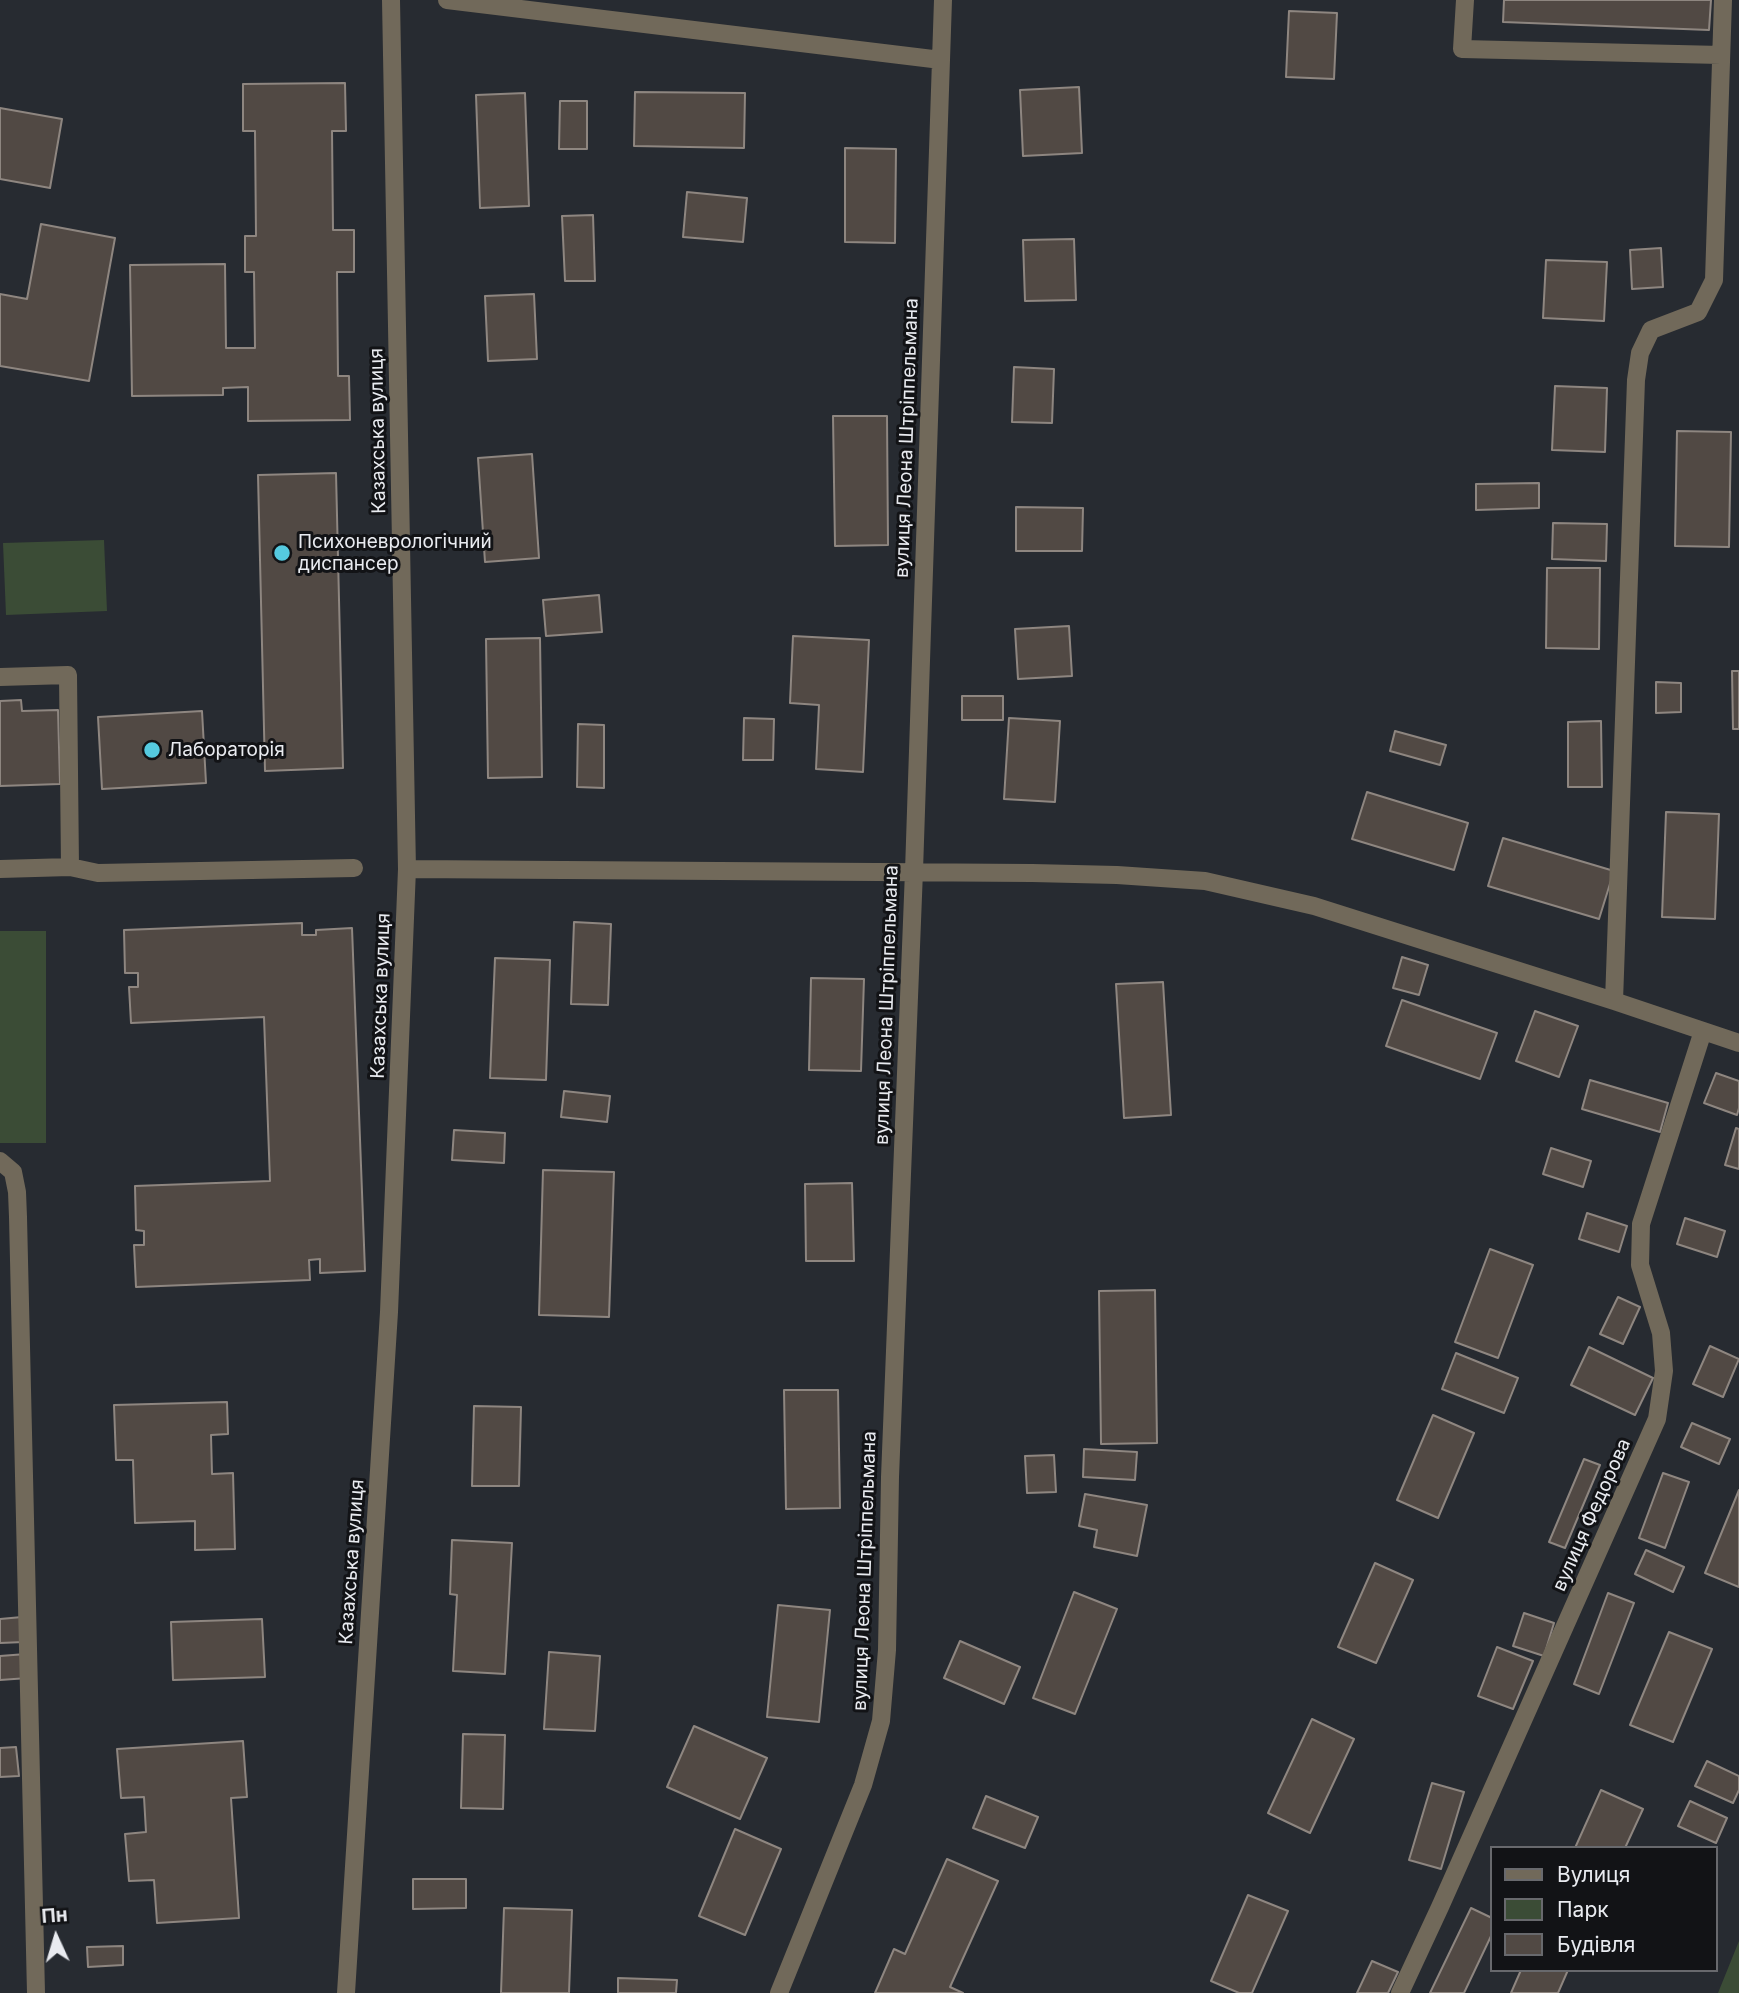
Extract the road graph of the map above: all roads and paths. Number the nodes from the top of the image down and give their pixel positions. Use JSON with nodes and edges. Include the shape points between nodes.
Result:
{"nodes":[{"id":1,"x":390,"y":0,"type":"edge"},
{"id":2,"x":447,"y":0,"type":"edge"},
{"id":3,"x":943,"y":0,"type":"edge"},
{"id":4,"x":1465,"y":0,"type":"edge"},
{"id":5,"x":1723,"y":0,"type":"edge"},
{"id":6,"x":1721,"y":55,"type":"junction"},
{"id":7,"x":941,"y":60,"type":"junction"},
{"id":8,"x":0,"y":677,"type":"edge"},
{"id":9,"x":70,"y":867,"type":"junction"},
{"id":10,"x":354,"y":868,"type":"dead end"},
{"id":11,"x":0,"y":869,"type":"edge"},
{"id":12,"x":407,"y":869,"type":"junction"},
{"id":13,"x":914,"y":871,"type":"junction"},
{"id":14,"x":1614,"y":1001,"type":"junction"},
{"id":15,"x":1703,"y":1031,"type":"junction"},
{"id":16,"x":1739,"y":1044,"type":"edge"},
{"id":17,"x":0,"y":1161,"type":"edge"},
{"id":18,"x":36,"y":1993,"type":"edge"},
{"id":19,"x":346,"y":1993,"type":"edge"},
{"id":20,"x":779,"y":1993,"type":"edge"},
{"id":21,"x":1399,"y":1993,"type":"edge"}],
"edges":[{"from":1,"to":12,"type":"street","name":"Казахська вулиця"},
{"from":2,"to":7,"type":"street"},
{"from":3,"to":7,"type":"street","name":"вулиця Леона Штріппельмана"},
{"from":4,"to":6,"type":"street","via":[[1462,49]]},
{"from":5,"to":6,"type":"street"},
{"from":6,"to":14,"type":"street","via":[[1714,280],[1698,312],[1651,330],[1640,353],[1636,380]]},
{"from":7,"to":13,"type":"street","name":"вулиця Леона Штріппельмана"},
{"from":8,"to":9,"type":"street","via":[[68,676]]},
{"from":9,"to":10,"type":"street","via":[[98,873]]},
{"from":9,"to":11,"type":"street"},
{"from":12,"to":13,"type":"street"},
{"from":12,"to":19,"type":"street","name":"Казахська вулиця","via":[[389,1312]]},
{"from":13,"to":14,"type":"street","via":[[1117,874],[1205,881],[1314,906]]},
{"from":13,"to":20,"type":"street","name":"вулиця Леона Штріппельмана","via":[[881,1721],[863,1785]]},
{"from":14,"to":15,"type":"street"},
{"from":15,"to":16,"type":"street"},
{"from":15,"to":21,"type":"street","name":"вулиця Федорова","via":[[1641,1224],[1640,1265],[1661,1333],[1664,1371],[1657,1419]]},
{"from":17,"to":18,"type":"street","via":[[13,1172],[17,1192]]}]}
